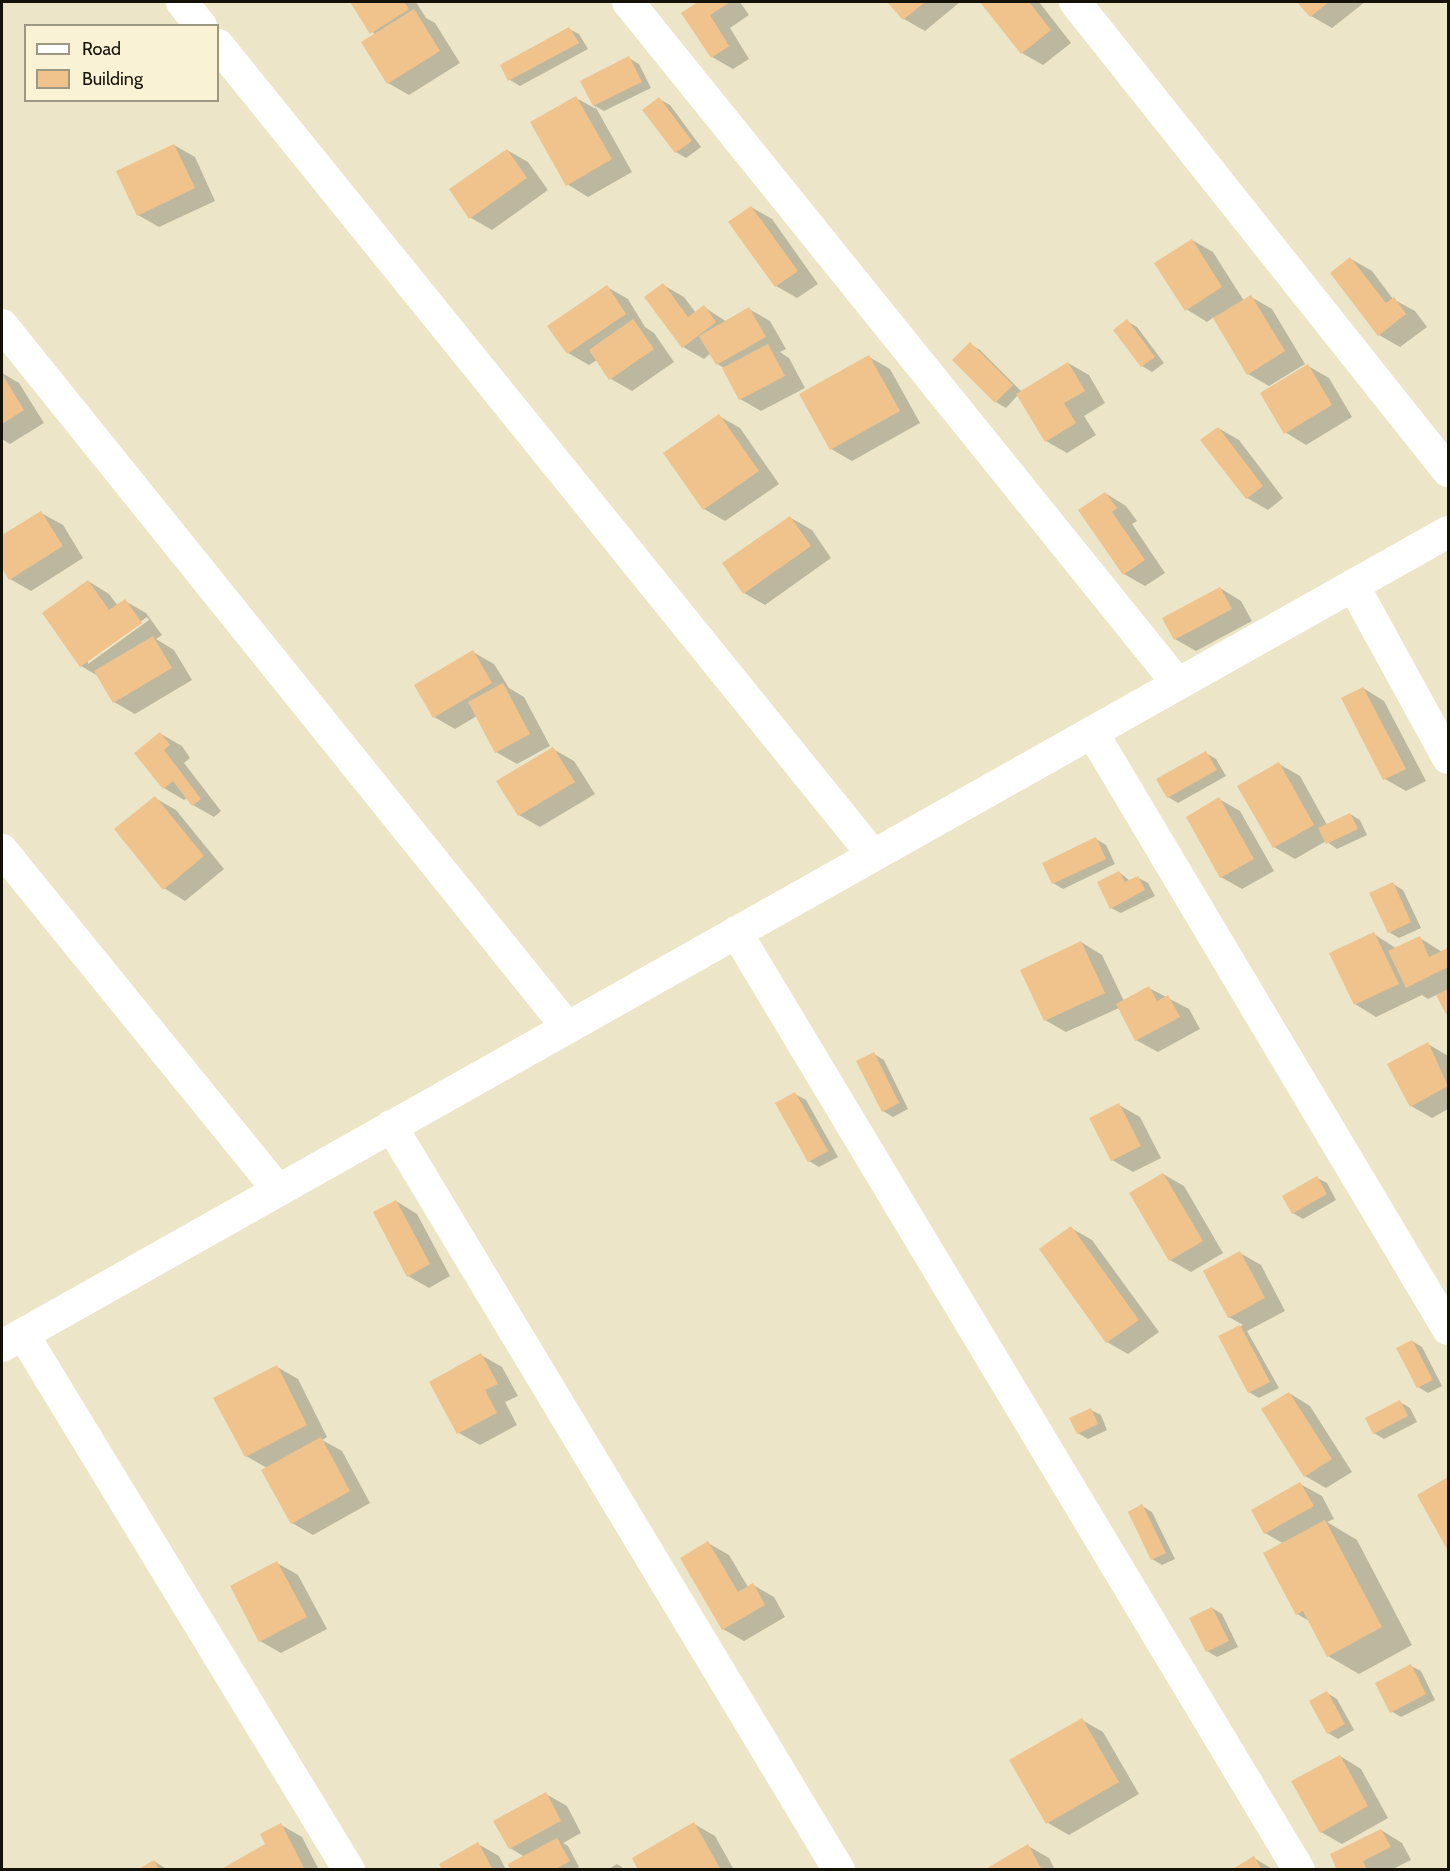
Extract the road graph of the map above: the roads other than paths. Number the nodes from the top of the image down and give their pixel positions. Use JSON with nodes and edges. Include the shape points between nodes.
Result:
{"nodes":[{"id":1,"x":182,"y":2,"type":"edge"},
{"id":2,"x":628,"y":2,"type":"edge"},
{"id":3,"x":1075,"y":2,"type":"edge"},
{"id":4,"x":199,"y":24,"type":"edge"},
{"id":5,"x":219,"y":46,"type":"edge"},
{"id":6,"x":2,"y":325,"type":"edge"},
{"id":7,"x":1449,"y":471,"type":"edge"},
{"id":8,"x":1449,"y":532,"type":"edge"},
{"id":9,"x":1353,"y":585,"type":"junction"},
{"id":10,"x":1178,"y":684,"type":"junction"},
{"id":11,"x":1092,"y":732,"type":"junction"},
{"id":12,"x":1449,"y":758,"type":"edge"},
{"id":13,"x":2,"y":850,"type":"edge"},
{"id":14,"x":873,"y":855,"type":"junction"},
{"id":15,"x":736,"y":932,"type":"junction"},
{"id":16,"x":567,"y":1027,"type":"junction"},
{"id":17,"x":391,"y":1126,"type":"junction"},
{"id":18,"x":278,"y":1190,"type":"junction"},
{"id":19,"x":1449,"y":1329,"type":"edge"},
{"id":20,"x":12,"y":1340,"type":"edge"},
{"id":21,"x":349,"y":1869,"type":"edge"},
{"id":22,"x":839,"y":1869,"type":"edge"},
{"id":23,"x":1299,"y":1869,"type":"edge"}],
"edges":[{"from":1,"to":4,"type":"street"},
{"from":2,"to":10,"type":"street"},
{"from":3,"to":7,"type":"street"},
{"from":5,"to":14,"type":"street"},
{"from":6,"to":16,"type":"street"},
{"from":8,"to":9,"type":"street"},
{"from":9,"to":10,"type":"street"},
{"from":9,"to":12,"type":"street"},
{"from":10,"to":11,"type":"street"},
{"from":11,"to":14,"type":"street"},
{"from":11,"to":19,"type":"street"},
{"from":13,"to":18,"type":"street"},
{"from":14,"to":15,"type":"street"},
{"from":15,"to":16,"type":"street"},
{"from":15,"to":23,"type":"street"},
{"from":16,"to":17,"type":"street"},
{"from":17,"to":18,"type":"street"},
{"from":17,"to":22,"type":"street"},
{"from":18,"to":20,"type":"street"},
{"from":20,"to":21,"type":"street"}]}
